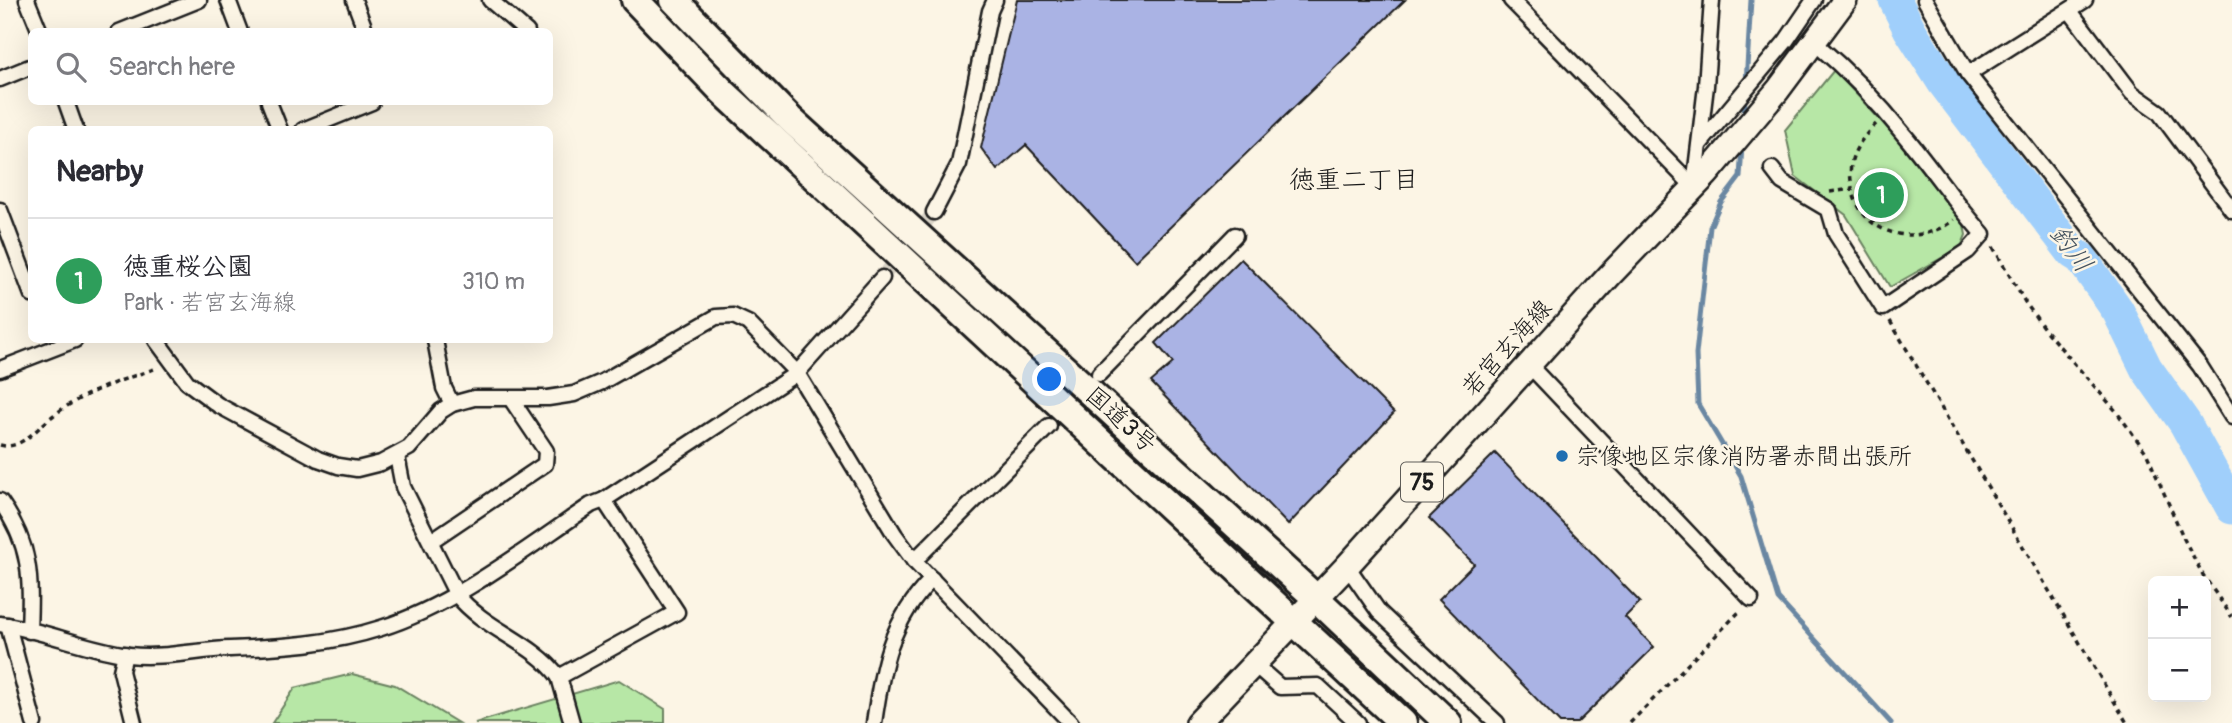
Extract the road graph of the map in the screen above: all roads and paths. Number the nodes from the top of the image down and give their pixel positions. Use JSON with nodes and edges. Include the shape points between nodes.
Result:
{"nodes":[{"id":1,"x":27,"y":0,"type":"edge"},
{"id":2,"x":199,"y":0,"type":"edge"},
{"id":3,"x":228,"y":0,"type":"edge"},
{"id":4,"x":354,"y":0,"type":"edge"},
{"id":5,"x":490,"y":0,"type":"edge"},
{"id":6,"x":635,"y":0,"type":"edge"},
{"id":7,"x":674,"y":0,"type":"edge"},
{"id":8,"x":995,"y":0,"type":"edge"},
{"id":9,"x":1511,"y":0,"type":"edge"},
{"id":10,"x":1712,"y":0,"type":"edge"},
{"id":11,"x":1814,"y":0,"type":"edge"},
{"id":12,"x":1925,"y":0,"type":"edge"},
{"id":13,"x":2085,"y":0,"type":"edge"},
{"id":14,"x":1842,"y":3,"type":"edge"},
{"id":15,"x":2070,"y":11,"type":"junction"},
{"id":16,"x":38,"y":28,"type":"edge"},
{"id":17,"x":128,"y":28,"type":"edge"},
{"id":18,"x":238,"y":28,"type":"edge"},
{"id":19,"x":364,"y":28,"type":"edge"},
{"id":20,"x":522,"y":28,"type":"edge"},
{"id":21,"x":1814,"y":42,"type":"junction"},
{"id":22,"x":28,"y":68,"type":"edge"},
{"id":23,"x":1968,"y":74,"type":"junction"},
{"id":24,"x":0,"y":79,"type":"edge"},
{"id":25,"x":67,"y":105,"type":"edge"},
{"id":26,"x":270,"y":105,"type":"edge"},
{"id":27,"x":365,"y":105,"type":"edge"},
{"id":28,"x":1886,"y":114,"type":"junction"},
{"id":29,"x":75,"y":126,"type":"edge"},
{"id":30,"x":278,"y":126,"type":"edge"},
{"id":31,"x":313,"y":126,"type":"edge"},
{"id":32,"x":1699,"y":145,"type":"junction"},
{"id":33,"x":1772,"y":169,"type":"dead end"},
{"id":34,"x":1701,"y":181,"type":"junction"},
{"id":35,"x":0,"y":210,"type":"edge"},
{"id":36,"x":2232,"y":210,"type":"edge"},
{"id":37,"x":934,"y":212,"type":"tunnel mouth"},
{"id":38,"x":1964,"y":213,"type":"junction"},
{"id":39,"x":1983,"y":234,"type":"junction"},
{"id":40,"x":1236,"y":235,"type":"dead end"},
{"id":41,"x":882,"y":278,"type":"tunnel mouth"},
{"id":42,"x":28,"y":284,"type":"edge"},
{"id":43,"x":1883,"y":308,"type":"junction"},
{"id":44,"x":158,"y":343,"type":"edge"},
{"id":45,"x":436,"y":343,"type":"edge"},
{"id":46,"x":49,"y":344,"type":"edge"},
{"id":47,"x":172,"y":363,"type":"junction"},
{"id":48,"x":1528,"y":364,"type":"junction"},
{"id":49,"x":0,"y":369,"type":"edge"},
{"id":50,"x":797,"y":373,"type":"junction"},
{"id":51,"x":1099,"y":374,"type":"dead end"},
{"id":52,"x":511,"y":399,"type":"junction"},
{"id":53,"x":452,"y":404,"type":"junction"},
{"id":54,"x":2232,"y":417,"type":"edge"},
{"id":55,"x":1049,"y":426,"type":"dead end"},
{"id":56,"x":0,"y":445,"type":"edge"},
{"id":57,"x":397,"y":456,"type":"junction"},
{"id":58,"x":604,"y":500,"type":"junction"},
{"id":59,"x":0,"y":501,"type":"edge"},
{"id":60,"x":431,"y":541,"type":"junction"},
{"id":61,"x":914,"y":561,"type":"junction"},
{"id":62,"x":1347,"y":566,"type":"junction"},
{"id":63,"x":932,"y":579,"type":"junction"},
{"id":64,"x":457,"y":595,"type":"junction"},
{"id":65,"x":1317,"y":599,"type":"junction"},
{"id":66,"x":1751,"y":599,"type":"joint"},
{"id":67,"x":2232,"y":617,"type":"edge"},
{"id":68,"x":1294,"y":622,"type":"junction"},
{"id":69,"x":4,"y":625,"type":"edge"},
{"id":70,"x":29,"y":631,"type":"junction"},
{"id":71,"x":125,"y":654,"type":"junction"},
{"id":72,"x":1255,"y":664,"type":"junction"},
{"id":73,"x":559,"y":677,"type":"junction"},
{"id":74,"x":34,"y":723,"type":"edge"},
{"id":75,"x":134,"y":723,"type":"edge"},
{"id":76,"x":572,"y":723,"type":"edge"},
{"id":77,"x":874,"y":723,"type":"edge"},
{"id":78,"x":1070,"y":723,"type":"edge"},
{"id":79,"x":1198,"y":723,"type":"edge"},
{"id":80,"x":1358,"y":723,"type":"edge"},
{"id":81,"x":1403,"y":723,"type":"edge"},
{"id":82,"x":1448,"y":723,"type":"edge"},
{"id":83,"x":1497,"y":723,"type":"edge"},
{"id":84,"x":1630,"y":723,"type":"edge"},
{"id":85,"x":2127,"y":723,"type":"edge"}],
"edges":[{"from":1,"to":16,"type":"street"},
{"from":2,"to":17,"type":"street"},
{"from":3,"to":18,"type":"street"},
{"from":4,"to":19,"type":"street"},
{"from":5,"to":20,"type":"street"},
{"from":6,"to":68,"type":"highway","name":"国道3号","via":[[723,92]]},
{"from":7,"to":65,"type":"highway","name":"国道3号","via":[[790,119]]},
{"from":8,"to":37,"type":"street","via":[[960,164]]},
{"from":9,"to":34,"type":"street"},
{"from":10,"to":32,"type":"street"},
{"from":11,"to":32,"type":"street"},
{"from":12,"to":23,"type":"street"},
{"from":13,"to":15,"type":"street"},
{"from":14,"to":21,"type":"main road","name":"若宮玄海線","number":"75"},
{"from":15,"to":23,"type":"street"},
{"from":15,"to":36,"type":"street","via":[[2132,93],[2159,112]]},
{"from":21,"to":28,"type":"street"},
{"from":21,"to":34,"type":"main road","name":"若宮玄海線","number":"75"},
{"from":22,"to":24,"type":"street"},
{"from":23,"to":54,"type":"street","via":[[2200,366]]},
{"from":25,"to":29,"type":"street"},
{"from":26,"to":30,"type":"street"},
{"from":27,"to":31,"type":"street"},
{"from":28,"to":38,"type":"street"},
{"from":28,"to":38,"type":"path","via":[[1864,137],[1850,170],[1858,207],[1871,224],[1909,237],[1946,226]]},
{"from":32,"to":34,"type":"street"},
{"from":33,"to":43,"type":"street","via":[[1782,182],[1829,210],[1836,234]]},
{"from":34,"to":48,"type":"main road","name":"若宮玄海線","number":"75"},
{"from":35,"to":42,"type":"street"},
{"from":38,"to":39,"type":"street"},
{"from":39,"to":43,"type":"street","via":[[1968,251]]},
{"from":39,"to":67,"type":"path","via":[[2045,330],[2146,452],[2184,539]]},
{"from":40,"to":51,"type":"street"},
{"from":41,"to":50,"type":"street"},
{"from":43,"to":85,"type":"path"},
{"from":44,"to":47,"type":"street"},
{"from":45,"to":53,"type":"street","via":[[444,388]]},
{"from":46,"to":49,"type":"street"},
{"from":47,"to":56,"type":"path","via":[[95,389],[17,445]]},
{"from":47,"to":57,"type":"street","via":[[187,382],[218,405],[318,459],[357,468]]},
{"from":48,"to":62,"type":"main road","name":"若宮玄海線","number":"75"},
{"from":48,"to":66,"type":"street"},
{"from":50,"to":52,"type":"street","via":[[748,323],[733,316],[716,317],[574,394]]},
{"from":50,"to":58,"type":"street"},
{"from":50,"to":61,"type":"street"},
{"from":52,"to":53,"type":"street","via":[[474,398]]},
{"from":52,"to":60,"type":"street","via":[[546,451],[545,464]]},
{"from":53,"to":57,"type":"street"},
{"from":55,"to":61,"type":"street"},
{"from":57,"to":60,"type":"street","via":[[404,487]]},
{"from":58,"to":64,"type":"street"},
{"from":58,"to":73,"type":"street","via":[[677,612]]},
{"from":59,"to":70,"type":"street","via":[[22,539],[28,564]]},
{"from":60,"to":64,"type":"street"},
{"from":61,"to":63,"type":"street"},
{"from":62,"to":65,"type":"main road","name":"若宮玄海線","number":"75"},
{"from":62,"to":83,"type":"street","via":[[1379,612]]},
{"from":63,"to":77,"type":"street","via":[[918,593],[893,636]]},
{"from":63,"to":78,"type":"street"},
{"from":64,"to":71,"type":"street","via":[[382,628],[308,645],[149,657]]},
{"from":64,"to":73,"type":"street","via":[[468,609],[546,660]]},
{"from":65,"to":68,"type":"main road","name":"若宮玄海線","number":"75"},
{"from":65,"to":82,"type":"highway","name":"国道3号"},
{"from":66,"to":84,"type":"path"},
{"from":68,"to":72,"type":"main road","name":"若宮玄海線","number":"75"},
{"from":68,"to":81,"type":"highway","name":"国道3号"},
{"from":69,"to":70,"type":"street"},
{"from":69,"to":74,"type":"street"},
{"from":70,"to":71,"type":"street"},
{"from":71,"to":75,"type":"street","via":[[121,671]]},
{"from":72,"to":79,"type":"main road","name":"若宮玄海線","number":"75"},
{"from":72,"to":80,"type":"street","via":[[1280,687],[1318,686]]},
{"from":73,"to":76,"type":"street"}]}
